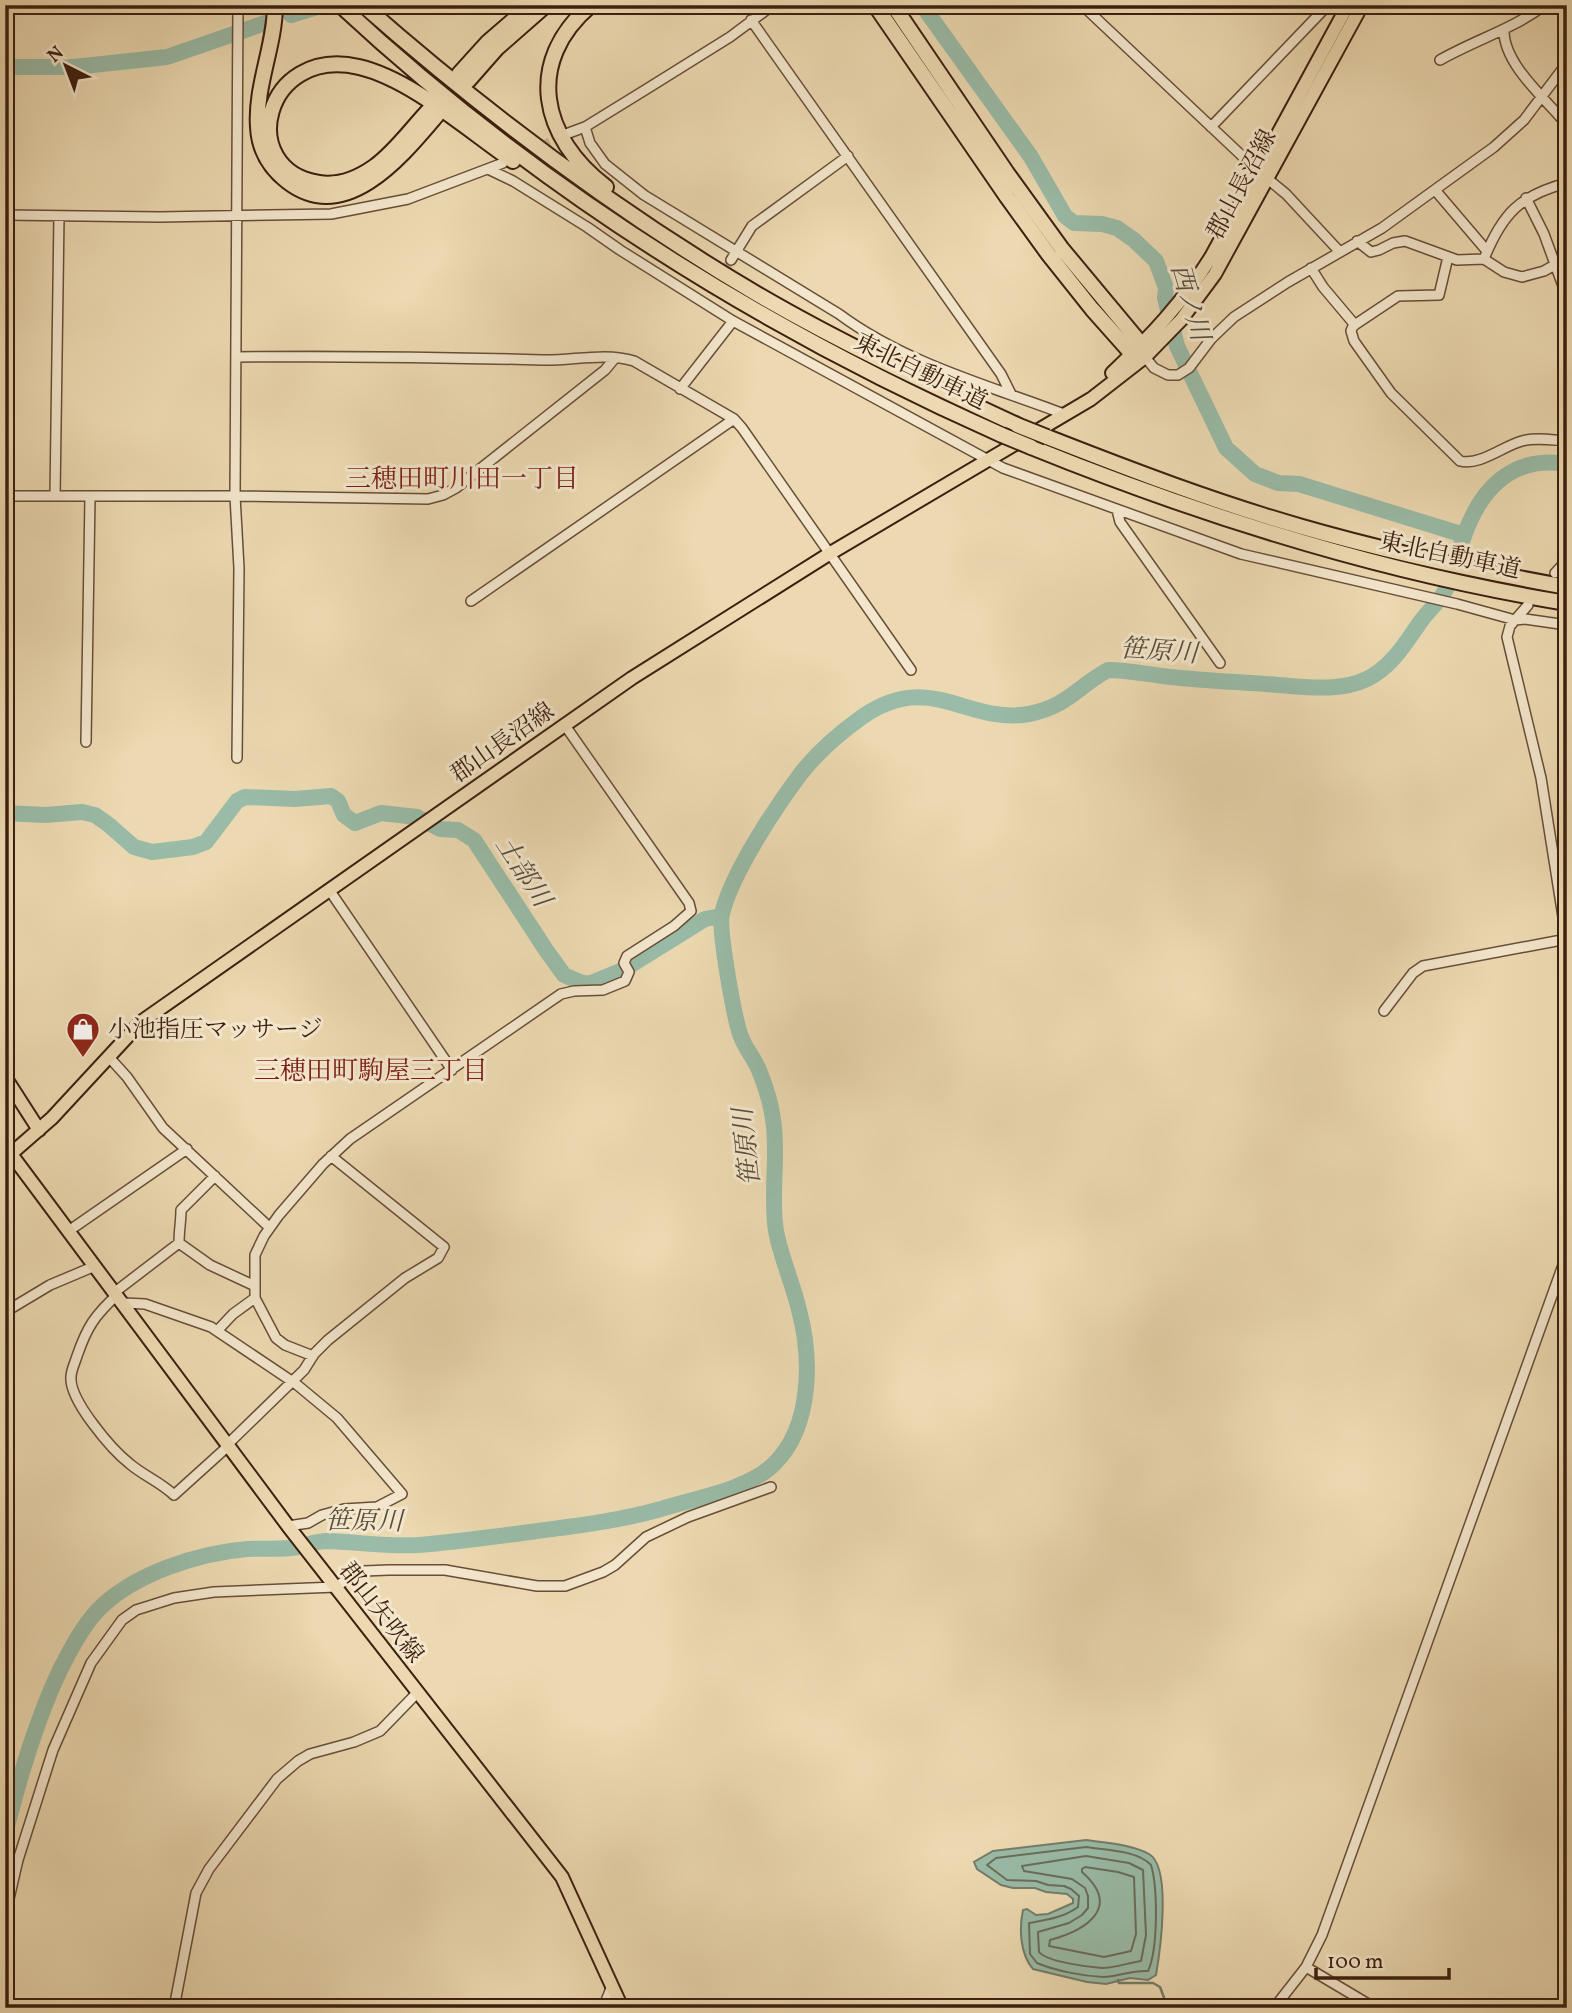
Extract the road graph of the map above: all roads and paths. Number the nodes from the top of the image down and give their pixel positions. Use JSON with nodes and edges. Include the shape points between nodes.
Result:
{"nodes":[{"id":1,"x":238,"y":5,"type":"edge"},
{"id":2,"x":275,"y":5,"type":"edge"},
{"id":3,"x":341,"y":5,"type":"edge"},
{"id":4,"x":363,"y":5,"type":"edge"},
{"id":5,"x":531,"y":5,"type":"edge"},
{"id":6,"x":547,"y":5,"type":"edge"},
{"id":7,"x":591,"y":5,"type":"edge"},
{"id":8,"x":773,"y":5,"type":"edge"},
{"id":9,"x":875,"y":5,"type":"edge"},
{"id":10,"x":893,"y":5,"type":"edge"},
{"id":11,"x":1082,"y":5,"type":"edge"},
{"id":12,"x":1328,"y":5,"type":"edge"},
{"id":13,"x":1348,"y":5,"type":"edge"},
{"id":14,"x":1362,"y":5,"type":"edge"},
{"id":15,"x":1545,"y":5,"type":"edge"},
{"id":16,"x":751,"y":20,"type":"junction"},
{"id":17,"x":1504,"y":31,"type":"junction"},
{"id":18,"x":1440,"y":60,"type":"dead end"},
{"id":19,"x":1567,"y":63,"type":"edge"},
{"id":20,"x":1541,"y":96,"type":"junction"},
{"id":21,"x":1567,"y":125,"type":"edge"},
{"id":22,"x":585,"y":127,"type":"junction"},
{"id":23,"x":1211,"y":127,"type":"junction"},
{"id":24,"x":566,"y":134,"type":"tunnel mouth"},
{"id":25,"x":848,"y":156,"type":"junction"},
{"id":26,"x":503,"y":163,"type":"dead end"},
{"id":27,"x":488,"y":169,"type":"junction"},
{"id":28,"x":1263,"y":175,"type":"junction"},
{"id":29,"x":1567,"y":183,"type":"edge"},
{"id":30,"x":1435,"y":190,"type":"junction"},
{"id":31,"x":1526,"y":198,"type":"junction"},
{"id":32,"x":5,"y":215,"type":"edge"},
{"id":33,"x":236,"y":215,"type":"junction"},
{"id":34,"x":59,"y":216,"type":"junction"},
{"id":35,"x":1357,"y":241,"type":"junction"},
{"id":36,"x":646,"y":242,"type":"junction"},
{"id":37,"x":737,"y":251,"type":"junction"},
{"id":38,"x":1339,"y":251,"type":"junction"},
{"id":39,"x":1486,"y":255,"type":"junction"},
{"id":40,"x":1448,"y":257,"type":"junction"},
{"id":41,"x":1567,"y":258,"type":"edge"},
{"id":42,"x":732,"y":260,"type":"tunnel mouth"},
{"id":43,"x":1554,"y":265,"type":"junction"},
{"id":44,"x":1311,"y":268,"type":"junction"},
{"id":45,"x":755,"y":293,"type":"junction"},
{"id":46,"x":1567,"y":297,"type":"edge"},
{"id":47,"x":733,"y":321,"type":"junction"},
{"id":48,"x":1355,"y":325,"type":"junction"},
{"id":49,"x":1139,"y":352,"type":"junction"},
{"id":50,"x":236,"y":357,"type":"junction"},
{"id":51,"x":615,"y":358,"type":"junction"},
{"id":52,"x":680,"y":389,"type":"junction"},
{"id":53,"x":1011,"y":394,"type":"junction"},
{"id":54,"x":1064,"y":414,"type":"junction"},
{"id":55,"x":734,"y":419,"type":"junction"},
{"id":56,"x":1567,"y":441,"type":"edge"},
{"id":57,"x":987,"y":459,"type":"junction"},
{"id":58,"x":5,"y":496,"type":"edge"},
{"id":59,"x":55,"y":496,"type":"junction"},
{"id":60,"x":235,"y":496,"type":"junction"},
{"id":61,"x":90,"y":497,"type":"junction"},
{"id":62,"x":1117,"y":510,"type":"junction"},
{"id":63,"x":829,"y":554,"type":"junction"},
{"id":64,"x":1567,"y":561,"type":"edge"},
{"id":65,"x":1555,"y":573,"type":"dead end"},
{"id":66,"x":1567,"y":587,"type":"edge"},
{"id":67,"x":471,"y":601,"type":"dead end"},
{"id":68,"x":1567,"y":603,"type":"edge"},
{"id":69,"x":1528,"y":605,"type":"dead end"},
{"id":70,"x":1515,"y":620,"type":"junction"},
{"id":71,"x":1567,"y":625,"type":"edge"},
{"id":72,"x":1220,"y":663,"type":"dead end"},
{"id":73,"x":911,"y":670,"type":"dead end"},
{"id":74,"x":564,"y":724,"type":"junction"},
{"id":75,"x":86,"y":742,"type":"dead end"},
{"id":76,"x":237,"y":758,"type":"dead end"},
{"id":77,"x":330,"y":891,"type":"junction"},
{"id":78,"x":1567,"y":940,"type":"edge"},
{"id":79,"x":1384,"y":1011,"type":"dead end"},
{"id":80,"x":108,"y":1056,"type":"junction"},
{"id":81,"x":452,"y":1070,"type":"junction"},
{"id":82,"x":5,"y":1077,"type":"edge"},
{"id":83,"x":39,"y":1130,"type":"junction"},
{"id":84,"x":187,"y":1149,"type":"junction"},
{"id":85,"x":331,"y":1156,"type":"junction"},
{"id":86,"x":8,"y":1157,"type":"edge"},
{"id":87,"x":215,"y":1176,"type":"junction"},
{"id":88,"x":269,"y":1227,"type":"junction"},
{"id":89,"x":70,"y":1230,"type":"junction"},
{"id":90,"x":179,"y":1243,"type":"junction"},
{"id":91,"x":1567,"y":1254,"type":"edge"},
{"id":92,"x":95,"y":1266,"type":"junction"},
{"id":93,"x":255,"y":1286,"type":"junction"},
{"id":94,"x":119,"y":1296,"type":"junction"},
{"id":95,"x":255,"y":1298,"type":"junction"},
{"id":96,"x":5,"y":1312,"type":"edge"},
{"id":97,"x":218,"y":1331,"type":"junction"},
{"id":98,"x":313,"y":1356,"type":"junction"},
{"id":99,"x":292,"y":1382,"type":"junction"},
{"id":100,"x":227,"y":1445,"type":"junction"},
{"id":101,"x":771,"y":1488,"type":"dead end"},
{"id":102,"x":290,"y":1528,"type":"junction"},
{"id":103,"x":334,"y":1585,"type":"junction"},
{"id":104,"x":418,"y":1692,"type":"junction"},
{"id":105,"x":5,"y":1916,"type":"edge"},
{"id":106,"x":1306,"y":1967,"type":"junction"},
{"id":107,"x":612,"y":1986,"type":"junction"},
{"id":108,"x":174,"y":2008,"type":"edge"},
{"id":109,"x":603,"y":2008,"type":"edge"},
{"id":110,"x":622,"y":2008,"type":"edge"},
{"id":111,"x":1274,"y":2008,"type":"edge"},
{"id":112,"x":1375,"y":2008,"type":"edge"}],
"edges":[{"from":1,"to":33,"type":"street"},
{"from":2,"to":36,"type":"highway","via":[[258,127],[265,157],[293,186],[340,194],[366,184],[389,168],[433,113],[363,174],[329,185],[299,177],[281,163],[271,142],[270,116],[279,93],[306,70],[361,67],[390,77],[549,185]]},
{"from":3,"to":36,"type":"highway","name":"東北自動車道","via":[[507,145]]},
{"from":4,"to":45,"type":"highway","name":"東北自動車道","via":[[517,133]]},
{"from":5,"to":6,"type":"highway","via":[[488,42],[463,78]]},
{"from":7,"to":45,"type":"highway","via":[[566,33],[549,69],[548,97],[559,135],[603,185]]},
{"from":8,"to":16,"type":"street"},
{"from":9,"to":49,"type":"highway","via":[[1007,197],[1092,309]]},
{"from":10,"to":49,"type":"highway"},
{"from":11,"to":23,"type":"street"},
{"from":12,"to":23,"type":"street"},
{"from":13,"to":28,"type":"main road","name":"郡山長沼線"},
{"from":14,"to":28,"type":"main road","name":"郡山長沼線"},
{"from":15,"to":17,"type":"street"},
{"from":16,"to":22,"type":"street"},
{"from":16,"to":25,"type":"street"},
{"from":17,"to":18,"type":"street"},
{"from":17,"to":20,"type":"street","via":[[1511,57]]},
{"from":19,"to":20,"type":"street"},
{"from":20,"to":21,"type":"street"},
{"from":20,"to":30,"type":"street","via":[[1524,120],[1494,147]]},
{"from":22,"to":24,"type":"street"},
{"from":22,"to":37,"type":"street","via":[[590,143],[613,172]]},
{"from":23,"to":28,"type":"street"},
{"from":25,"to":37,"type":"street","via":[[752,226]]},
{"from":25,"to":53,"type":"street"},
{"from":26,"to":27,"type":"street"},
{"from":27,"to":33,"type":"street","via":[[408,199],[353,212]]},
{"from":27,"to":47,"type":"street","via":[[707,299]]},
{"from":28,"to":38,"type":"street"},
{"from":28,"to":49,"type":"main road","name":"郡山長沼線","via":[[1179,314]]},
{"from":29,"to":31,"type":"street"},
{"from":30,"to":35,"type":"street"},
{"from":30,"to":39,"type":"street"},
{"from":31,"to":39,"type":"street","via":[[1509,214]]},
{"from":31,"to":43,"type":"street"},
{"from":32,"to":34,"type":"street"},
{"from":33,"to":34,"type":"street"},
{"from":33,"to":50,"type":"street"},
{"from":34,"to":59,"type":"street"},
{"from":35,"to":38,"type":"street"},
{"from":35,"to":40,"type":"street","via":[[1371,251],[1401,241],[1415,243]]},
{"from":36,"to":68,"type":"highway","name":"東北自動車道","bridge":true,"via":[[779,324],[914,394],[1031,447],[1293,541],[1478,587]]},
{"from":37,"to":42,"type":"street"},
{"from":37,"to":53,"type":"street","via":[[884,344]]},
{"from":38,"to":44,"type":"street"},
{"from":39,"to":40,"type":"street","via":[[1461,260]]},
{"from":39,"to":43,"type":"street","via":[[1504,272],[1522,277]]},
{"from":40,"to":48,"type":"street","via":[[1439,295],[1398,296]]},
{"from":41,"to":43,"type":"street"},
{"from":43,"to":46,"type":"street"},
{"from":44,"to":48,"type":"street"},
{"from":44,"to":49,"type":"street","via":[[1234,317],[1178,375],[1154,368]]},
{"from":45,"to":66,"type":"highway","name":"東北自動車道","bridge":true,"via":[[845,343],[1017,425],[1203,496],[1402,553]]},
{"from":47,"to":52,"type":"street"},
{"from":47,"to":57,"type":"street"},
{"from":48,"to":56,"type":"street","via":[[1351,331],[1354,341],[1391,393],[1460,461],[1470,462],[1526,440]]},
{"from":49,"to":54,"type":"main road","name":"郡山長沼線","via":[[1091,399]]},
{"from":50,"to":51,"type":"street"},
{"from":50,"to":60,"type":"street"},
{"from":51,"to":52,"type":"street","via":[[642,364]]},
{"from":51,"to":60,"type":"street","via":[[443,495],[428,499]]},
{"from":52,"to":55,"type":"street"},
{"from":53,"to":54,"type":"street"},
{"from":54,"to":57,"type":"main road","name":"郡山長沼線"},
{"from":55,"to":63,"type":"street"},
{"from":55,"to":67,"type":"street"},
{"from":57,"to":62,"type":"street"},
{"from":57,"to":63,"type":"main road","name":"郡山長沼線"},
{"from":58,"to":59,"type":"street"},
{"from":59,"to":61,"type":"street"},
{"from":60,"to":61,"type":"street"},
{"from":60,"to":76,"type":"street","via":[[239,558]]},
{"from":61,"to":75,"type":"street"},
{"from":62,"to":70,"type":"street","via":[[1241,554]]},
{"from":62,"to":72,"type":"street","via":[[1120,522]]},
{"from":63,"to":73,"type":"street"},
{"from":63,"to":74,"type":"main road","name":"郡山長沼線"},
{"from":64,"to":65,"type":"street"},
{"from":69,"to":70,"type":"street"},
{"from":70,"to":71,"type":"street"},
{"from":70,"to":78,"type":"street","via":[[1508,631],[1508,646],[1541,778]]},
{"from":74,"to":77,"type":"main road","name":"郡山長沼線"},
{"from":74,"to":81,"type":"street","via":[[691,906],[690,913],[627,956],[625,981],[603,990],[561,994]]},
{"from":77,"to":80,"type":"main road","name":"郡山長沼線","via":[[141,1021]]},
{"from":77,"to":81,"type":"street"},
{"from":78,"to":79,"type":"street","via":[[1423,966]]},
{"from":80,"to":83,"type":"main road","name":"郡山長沼線"},
{"from":80,"to":84,"type":"street","via":[[163,1128]]},
{"from":81,"to":85,"type":"street"},
{"from":82,"to":83,"type":"main road"},
{"from":83,"to":86,"type":"main road","name":"郡山長沼線"},
{"from":84,"to":87,"type":"street"},
{"from":84,"to":89,"type":"street"},
{"from":85,"to":88,"type":"street"},
{"from":85,"to":98,"type":"street","via":[[444,1247],[438,1258],[405,1278]]},
{"from":86,"to":89,"type":"main road","name":"郡山矢吹線"},
{"from":87,"to":88,"type":"street"},
{"from":87,"to":90,"type":"street","via":[[181,1210]]},
{"from":88,"to":93,"type":"street","via":[[255,1255]]},
{"from":89,"to":92,"type":"main road","name":"郡山矢吹線"},
{"from":90,"to":93,"type":"street","via":[[210,1265]]},
{"from":90,"to":94,"type":"street"},
{"from":91,"to":106,"type":"street","via":[[1322,1935]]},
{"from":92,"to":94,"type":"main road","name":"郡山矢吹線"},
{"from":92,"to":96,"type":"street","via":[[50,1284]]},
{"from":93,"to":95,"type":"street"},
{"from":94,"to":97,"type":"street"},
{"from":94,"to":100,"type":"main road","name":"郡山矢吹線"},
{"from":94,"to":100,"type":"street","via":[[91,1321],[71,1376],[78,1400],[104,1437],[131,1465],[174,1495]]},
{"from":95,"to":97,"type":"street"},
{"from":95,"to":98,"type":"street","via":[[276,1338]]},
{"from":97,"to":99,"type":"street"},
{"from":98,"to":99,"type":"street"},
{"from":99,"to":100,"type":"street"},
{"from":99,"to":102,"type":"street","via":[[337,1418],[402,1494],[377,1507],[344,1509]]},
{"from":100,"to":102,"type":"main road","name":"郡山矢吹線"},
{"from":101,"to":103,"type":"street","via":[[688,1517],[646,1537],[615,1565],[565,1586],[537,1586],[445,1570],[364,1571]]},
{"from":102,"to":103,"type":"main road","name":"郡山矢吹線"},
{"from":103,"to":104,"type":"main road","name":"郡山矢吹線"},
{"from":103,"to":105,"type":"street","via":[[174,1598],[136,1610],[122,1620],[91,1663],[53,1750]]},
{"from":104,"to":107,"type":"main road","name":"郡山矢吹線","via":[[562,1877]]},
{"from":104,"to":108,"type":"street","via":[[380,1731],[310,1754],[277,1780],[196,1893]]},
{"from":106,"to":111,"type":"street"},
{"from":106,"to":112,"type":"street"},
{"from":107,"to":109,"type":"street"},
{"from":107,"to":110,"type":"main road","name":"郡山矢吹線"}]}
